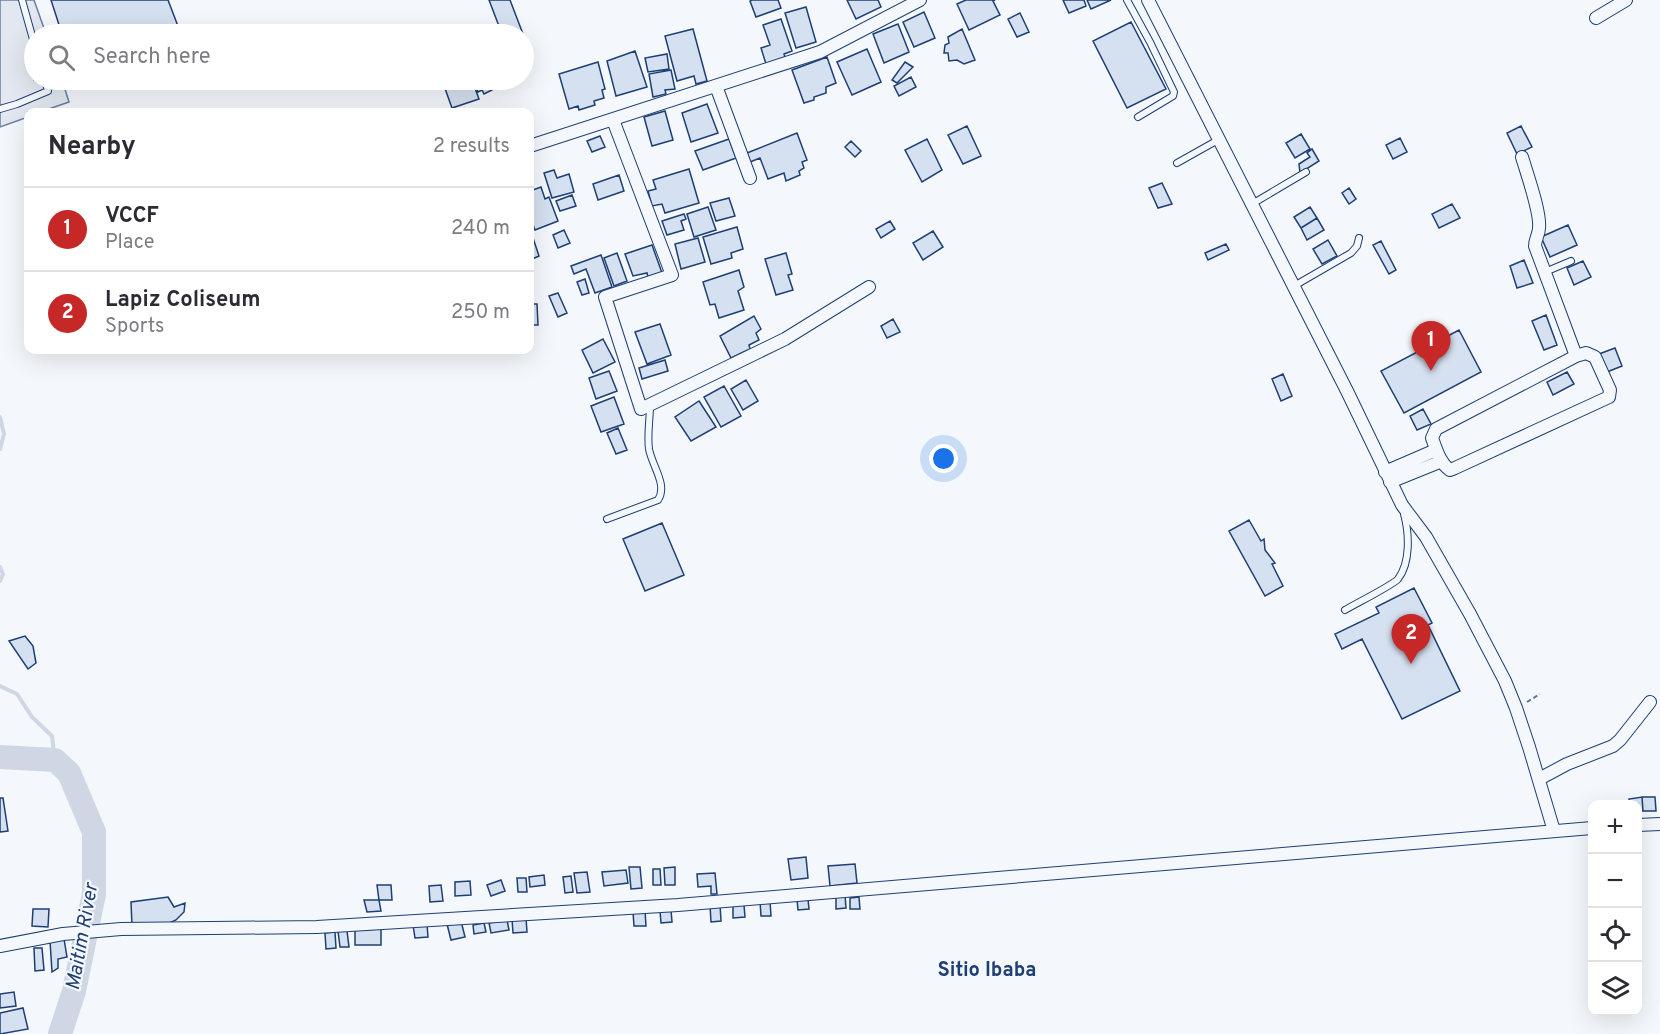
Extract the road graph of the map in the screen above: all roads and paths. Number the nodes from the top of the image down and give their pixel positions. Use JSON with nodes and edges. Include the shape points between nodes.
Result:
{"nodes":[{"id":1,"x":22,"y":0,"type":"edge"},
{"id":2,"x":920,"y":0,"type":"edge"},
{"id":3,"x":1127,"y":0,"type":"edge"},
{"id":4,"x":1148,"y":0,"type":"edge"},
{"id":5,"x":1626,"y":0,"type":"edge"},
{"id":6,"x":1596,"y":18,"type":"dead end"},
{"id":7,"x":29,"y":24,"type":"edge"},
{"id":8,"x":716,"y":86,"type":"junction"},
{"id":9,"x":48,"y":90,"type":"edge"},
{"id":10,"x":0,"y":110,"type":"edge"},
{"id":11,"x":1138,"y":117,"type":"dead end"},
{"id":12,"x":613,"y":120,"type":"junction"},
{"id":13,"x":1219,"y":139,"type":"junction"},
{"id":14,"x":534,"y":145,"type":"edge"},
{"id":15,"x":1522,"y":158,"type":"dead end"},
{"id":16,"x":1177,"y":163,"type":"dead end"},
{"id":17,"x":1306,"y":172,"type":"dead end"},
{"id":18,"x":750,"y":178,"type":"dead end"},
{"id":19,"x":1252,"y":204,"type":"junction"},
{"id":20,"x":1359,"y":238,"type":"dead end"},
{"id":21,"x":1571,"y":261,"type":"dead end"},
{"id":22,"x":1545,"y":272,"type":"junction"},
{"id":23,"x":1293,"y":286,"type":"junction"},
{"id":24,"x":869,"y":287,"type":"dead end"},
{"id":25,"x":1576,"y":356,"type":"junction"},
{"id":26,"x":650,"y":405,"type":"junction"},
{"id":27,"x":1439,"y":455,"type":"junction"},
{"id":28,"x":1388,"y":477,"type":"junction"},
{"id":29,"x":1402,"y":505,"type":"junction"},
{"id":30,"x":607,"y":519,"type":"dead end"},
{"id":31,"x":1346,"y":610,"type":"dead end"},
{"id":32,"x":1650,"y":702,"type":"dead end"},
{"id":33,"x":1539,"y":779,"type":"junction"},
{"id":34,"x":1660,"y":824,"type":"edge"},
{"id":35,"x":1642,"y":825,"type":"edge"},
{"id":36,"x":1588,"y":828,"type":"edge"},
{"id":37,"x":1554,"y":831,"type":"junction"},
{"id":38,"x":0,"y":946,"type":"edge"}],
"edges":[{"from":1,"to":7,"type":"lane"},
{"from":2,"to":8,"type":"street","via":[[820,52]]},
{"from":3,"to":11,"type":"lane","via":[[1174,92]]},
{"from":4,"to":13,"type":"street"},
{"from":5,"to":6,"type":"street"},
{"from":8,"to":12,"type":"street"},
{"from":8,"to":18,"type":"street"},
{"from":9,"to":10,"type":"lane"},
{"from":12,"to":14,"type":"street"},
{"from":12,"to":26,"type":"street","via":[[672,275],[605,297],[641,409]]},
{"from":13,"to":16,"type":"lane"},
{"from":13,"to":19,"type":"street"},
{"from":15,"to":22,"type":"street","via":[[1539,217],[1535,246]]},
{"from":17,"to":19,"type":"lane"},
{"from":19,"to":23,"type":"street"},
{"from":20,"to":23,"type":"lane","via":[[1351,253]]},
{"from":21,"to":22,"type":"lane"},
{"from":22,"to":25,"type":"street"},
{"from":23,"to":28,"type":"street"},
{"from":24,"to":26,"type":"street","via":[[785,339]]},
{"from":25,"to":27,"type":"street","via":[[1436,429],[1432,438]]},
{"from":25,"to":27,"type":"street","via":[[1586,353],[1595,357],[1610,390],[1609,397],[1450,470]]},
{"from":26,"to":30,"type":"lane","via":[[649,449],[662,494],[658,500]]},
{"from":27,"to":28,"type":"street"},
{"from":28,"to":29,"type":"street"},
{"from":29,"to":31,"type":"lane","via":[[1407,561],[1398,580]]},
{"from":29,"to":33,"type":"street","via":[[1426,537],[1505,681]]},
{"from":32,"to":33,"type":"street","via":[[1613,746]]},
{"from":33,"to":37,"type":"street"},
{"from":34,"to":35,"type":"street"},
{"from":36,"to":37,"type":"street"},
{"from":37,"to":38,"type":"street","via":[[678,905],[317,927],[121,929],[63,934]]}]}
